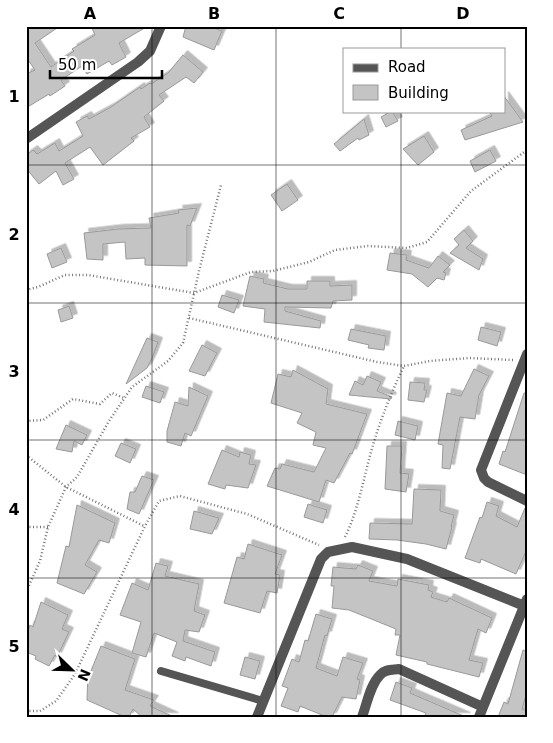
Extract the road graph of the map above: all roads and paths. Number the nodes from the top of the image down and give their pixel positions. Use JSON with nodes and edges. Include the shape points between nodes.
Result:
{"nodes":[{"id":1,"x":160,"y":26,"type":"edge"},
{"id":2,"x":26,"y":139,"type":"edge"},
{"id":3,"x":527,"y":150,"type":"edge"},
{"id":4,"x":222,"y":185,"type":"dead end"},
{"id":5,"x":26,"y":290,"type":"edge"},
{"id":6,"x":194,"y":293,"type":"junction"},
{"id":7,"x":189,"y":318,"type":"junction"},
{"id":8,"x":525,"y":358,"type":"edge"},
{"id":9,"x":404,"y":366,"type":"junction"},
{"id":10,"x":124,"y":398,"type":"junction"},
{"id":11,"x":26,"y":421,"type":"edge"},
{"id":12,"x":26,"y":455,"type":"edge"},
{"id":13,"x":66,"y":486,"type":"junction"},
{"id":14,"x":527,"y":501,"type":"edge"},
{"id":15,"x":145,"y":526,"type":"junction"},
{"id":16,"x":26,"y":527,"type":"edge"},
{"id":17,"x":48,"y":527,"type":"junction"},
{"id":18,"x":339,"y":549,"type":"junction"},
{"id":19,"x":328,"y":552,"type":"junction"},
{"id":20,"x":26,"y":592,"type":"edge"},
{"id":21,"x":526,"y":604,"type":"edge"},
{"id":22,"x":161,"y":671,"type":"dead end"},
{"id":23,"x":263,"y":701,"type":"junction"},
{"id":24,"x":483,"y":706,"type":"junction"},
{"id":25,"x":26,"y":711,"type":"edge"},
{"id":26,"x":257,"y":717,"type":"edge"},
{"id":27,"x":362,"y":717,"type":"edge"},
{"id":28,"x":479,"y":717,"type":"edge"}],
"edges":[{"from":1,"to":2,"type":"street","via":[[150,51],[138,62]]},
{"from":3,"to":6,"type":"path","via":[[471,191],[427,242],[407,248],[368,246],[336,250],[309,262],[273,272],[251,272]]},
{"from":4,"to":6,"type":"path"},
{"from":5,"to":6,"type":"path","via":[[65,275],[88,275]]},
{"from":6,"to":7,"type":"path"},
{"from":7,"to":9,"type":"path"},
{"from":7,"to":10,"type":"path","via":[[183,343],[168,361],[132,387]]},
{"from":8,"to":9,"type":"path","via":[[469,358]]},
{"from":8,"to":14,"type":"street","via":[[481,470],[488,482]]},
{"from":9,"to":18,"type":"path","via":[[374,442],[351,524]]},
{"from":10,"to":11,"type":"path","via":[[112,394],[100,404],[73,399],[43,420]]},
{"from":10,"to":13,"type":"path","via":[[77,477]]},
{"from":12,"to":13,"type":"path"},
{"from":13,"to":15,"type":"path"},
{"from":13,"to":17,"type":"path"},
{"from":15,"to":19,"type":"path","via":[[159,501],[180,496],[247,514],[315,543]]},
{"from":15,"to":25,"type":"path","via":[[75,674],[56,701],[40,711]]},
{"from":16,"to":17,"type":"path"},
{"from":17,"to":20,"type":"path","via":[[40,561]]},
{"from":18,"to":19,"type":"street"},
{"from":18,"to":21,"type":"street","via":[[352,547],[407,559]]},
{"from":19,"to":23,"type":"street","via":[[321,559]]},
{"from":21,"to":24,"type":"street"},
{"from":22,"to":23,"type":"lane"},
{"from":23,"to":26,"type":"street"},
{"from":24,"to":27,"type":"street","via":[[399,669],[388,670],[380,674],[372,688]]},
{"from":24,"to":28,"type":"street"}]}
